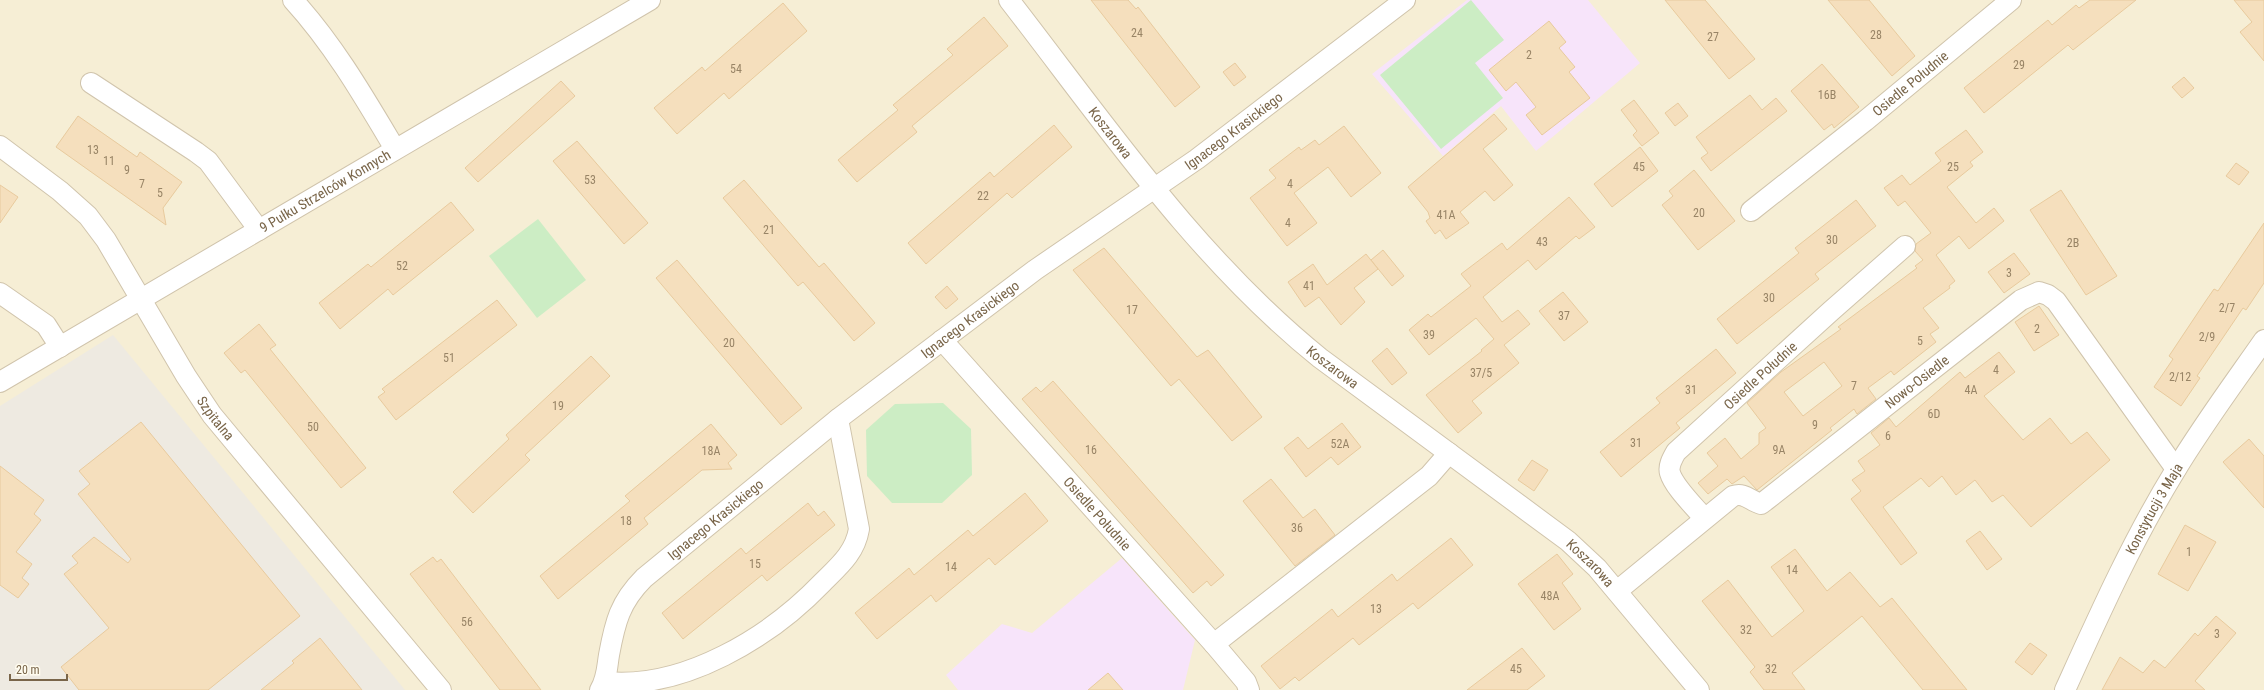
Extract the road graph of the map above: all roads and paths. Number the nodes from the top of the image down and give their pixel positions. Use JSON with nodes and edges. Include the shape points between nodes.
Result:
{"nodes":[{"id":1,"x":293,"y":0,"type":"edge"},
{"id":2,"x":650,"y":0,"type":"edge"},
{"id":3,"x":1010,"y":0,"type":"edge"},
{"id":4,"x":1405,"y":0,"type":"edge"},
{"id":5,"x":2011,"y":0,"type":"edge"},
{"id":6,"x":91,"y":83,"type":"dead end"},
{"id":7,"x":0,"y":146,"type":"edge"},
{"id":8,"x":395,"y":149,"type":"junction"},
{"id":9,"x":1156,"y":189,"type":"junction"},
{"id":10,"x":1751,"y":211,"type":"dead end"},
{"id":11,"x":258,"y":230,"type":"junction"},
{"id":12,"x":1905,"y":246,"type":"dead end"},
{"id":13,"x":0,"y":293,"type":"edge"},
{"id":14,"x":140,"y":299,"type":"junction"},
{"id":15,"x":942,"y":340,"type":"junction"},
{"id":16,"x":2264,"y":340,"type":"edge"},
{"id":17,"x":60,"y":347,"type":"junction"},
{"id":18,"x":0,"y":382,"type":"edge"},
{"id":19,"x":838,"y":418,"type":"junction"},
{"id":20,"x":1449,"y":453,"type":"junction"},
{"id":21,"x":2176,"y":469,"type":"junction"},
{"id":22,"x":1704,"y":518,"type":"junction"},
{"id":23,"x":1616,"y":591,"type":"junction"},
{"id":24,"x":1214,"y":644,"type":"junction"},
{"id":25,"x":602,"y":686,"type":"edge"},
{"id":26,"x":441,"y":690,"type":"edge"},
{"id":27,"x":1249,"y":690,"type":"edge"},
{"id":28,"x":1699,"y":690,"type":"edge"},
{"id":29,"x":2065,"y":690,"type":"edge"}],
"edges":[{"from":1,"to":8,"type":"street","via":[[319,29]]},
{"from":2,"to":8,"type":"street","name":"9 Pułku Strzelców Konnych"},
{"from":3,"to":9,"type":"street","name":"Koszarowa"},
{"from":4,"to":9,"type":"street","name":"Ignacego Krasickiego"},
{"from":5,"to":10,"type":"street","name":"Osiedle Południe"},
{"from":6,"to":11,"type":"street","via":[[202,156]]},
{"from":7,"to":14,"type":"street","name":"Szpitalna","via":[[88,216],[106,240]]},
{"from":8,"to":11,"type":"street","name":"9 Pułku Strzelców Konnych"},
{"from":9,"to":15,"type":"street","name":"Ignacego Krasickiego","via":[[1035,270]]},
{"from":9,"to":20,"type":"street","name":"Koszarowa","via":[[1181,222],[1282,327]]},
{"from":11,"to":14,"type":"street","name":"9 Pułku Strzelców Konnych"},
{"from":12,"to":22,"type":"street","name":"Osiedle Południe","via":[[1676,452],[1670,472]]},
{"from":13,"to":17,"type":"street","via":[[46,325]]},
{"from":14,"to":17,"type":"street","name":"9 Pułku Strzelców Konnych"},
{"from":14,"to":26,"type":"street","name":"Szpitalna","via":[[212,415]]},
{"from":15,"to":19,"type":"street","name":"Ignacego Krasickiego"},
{"from":15,"to":24,"type":"street","name":"Osiedle Południe"},
{"from":16,"to":21,"type":"street","name":"Konstytucji 3 Maja"},
{"from":17,"to":18,"type":"street","name":"9 Pułku Strzelców Konnych"},
{"from":19,"to":25,"type":"street","name":"Ignacego Krasickiego","via":[[633,589],[620,609]]},
{"from":19,"to":25,"type":"street","via":[[859,529],[857,542],[846,558],[778,624],[720,659],[654,682]]},
{"from":20,"to":23,"type":"street","name":"Koszarowa","via":[[1568,541],[1597,568]]},
{"from":20,"to":24,"type":"street","via":[[1429,476]]},
{"from":21,"to":22,"type":"street","name":"Nowo-Osiedle","via":[[2056,301],[2039,292],[2021,300],[1761,504],[1739,494]]},
{"from":21,"to":29,"type":"street","name":"Konstytucji 3 Maja","via":[[2108,594]]},
{"from":22,"to":23,"type":"street","name":"Nowo-Osiedle"},
{"from":23,"to":28,"type":"street","name":"Koszarowa"},
{"from":24,"to":27,"type":"street","name":"Osiedle Południe","via":[[1246,682]]}]}
